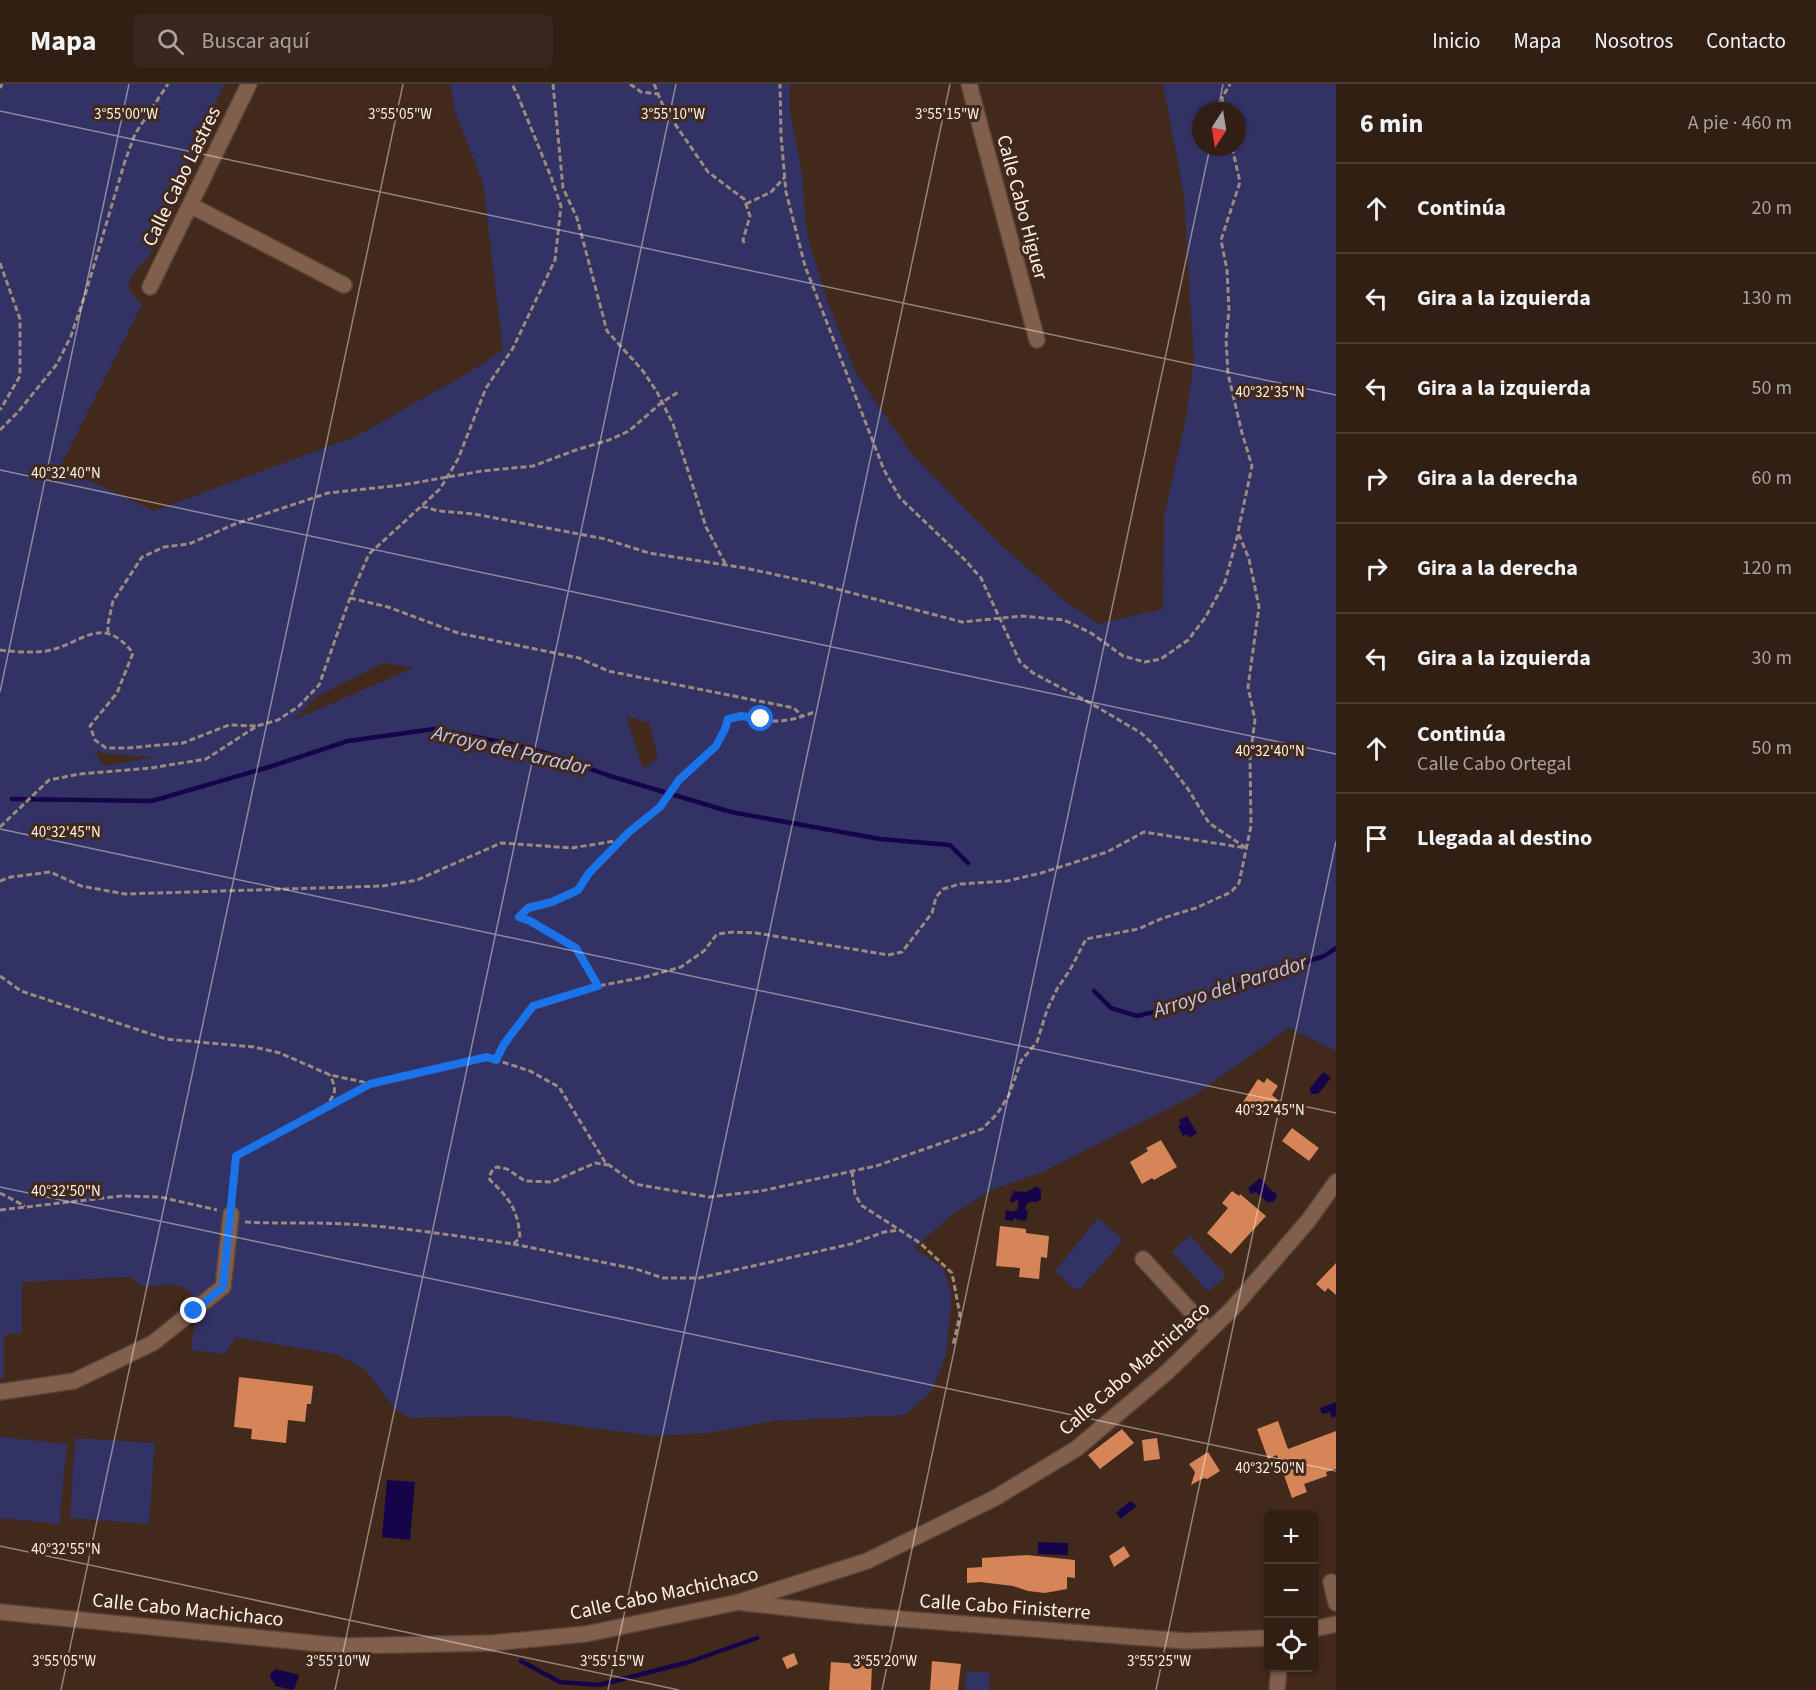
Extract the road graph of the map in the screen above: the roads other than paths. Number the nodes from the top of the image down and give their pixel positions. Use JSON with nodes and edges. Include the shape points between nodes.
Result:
{"nodes":[{"id":1,"x":249,"y":84,"type":"edge"},
{"id":2,"x":969,"y":84,"type":"edge"},
{"id":3,"x":190,"y":205,"type":"junction"},
{"id":4,"x":344,"y":285,"type":"dead end"},
{"id":5,"x":150,"y":287,"type":"dead end"},
{"id":6,"x":1036,"y":340,"type":"dead end"},
{"id":7,"x":1336,"y":1182,"type":"edge"},
{"id":8,"x":231,"y":1214,"type":"road end"},
{"id":9,"x":1143,"y":1259,"type":"dead end"},
{"id":10,"x":1209,"y":1331,"type":"junction"},
{"id":11,"x":0,"y":1392,"type":"edge"},
{"id":12,"x":1331,"y":1582,"type":"dead end"},
{"id":13,"x":738,"y":1602,"type":"junction"},
{"id":14,"x":1336,"y":1603,"type":"edge"},
{"id":15,"x":0,"y":1612,"type":"edge"},
{"id":16,"x":1336,"y":1624,"type":"edge"},
{"id":17,"x":1318,"y":1628,"type":"edge"},
{"id":18,"x":1264,"y":1638,"type":"edge"},
{"id":19,"x":1279,"y":1672,"type":"edge"},
{"id":20,"x":1277,"y":1690,"type":"edge"}],
"edges":[{"from":1,"to":3,"type":"street","name":"Calle Cabo Lastres"},
{"from":2,"to":6,"type":"street","name":"Calle Cabo Higuer"},
{"from":3,"to":4,"type":"street"},
{"from":3,"to":5,"type":"street","name":"Calle Cabo Lastres"},
{"from":7,"to":10,"type":"street","name":"Calle Cabo Machichaco","via":[[1308,1221]]},
{"from":8,"to":11,"type":"street","via":[[223,1287],[153,1343],[74,1381]]},
{"from":9,"to":10,"type":"street"},
{"from":10,"to":13,"type":"street","name":"Calle Cabo Machichaco","via":[[1076,1449],[995,1498],[867,1561]]},
{"from":12,"to":14,"type":"street"},
{"from":13,"to":15,"type":"street","name":"Calle Cabo Machichaco","via":[[586,1634],[492,1643],[343,1646]]},
{"from":13,"to":18,"type":"street","name":"Calle Cabo Finisterre","via":[[875,1617],[1186,1641]]},
{"from":16,"to":17,"type":"street"},
{"from":19,"to":20,"type":"street"}]}
